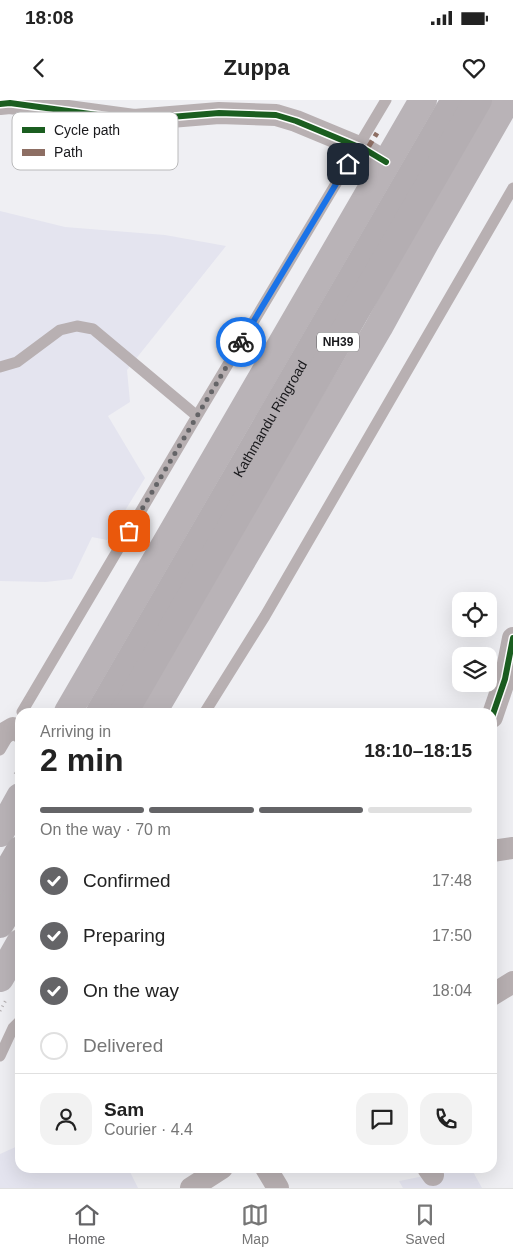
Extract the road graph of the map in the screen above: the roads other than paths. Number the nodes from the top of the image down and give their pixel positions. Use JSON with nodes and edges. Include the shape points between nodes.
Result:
{"nodes":[{"id":1,"x":386,"y":100,"type":"edge"},
{"id":2,"x":422,"y":100,"type":"edge"},
{"id":3,"x":455,"y":100,"type":"edge"},
{"id":4,"x":478,"y":100,"type":"edge"},
{"id":5,"x":507,"y":100,"type":"edge"},
{"id":6,"x":0,"y":104,"type":"edge"},
{"id":7,"x":232,"y":107,"type":"edge"},
{"id":8,"x":76,"y":112,"type":"edge"},
{"id":9,"x":178,"y":116,"type":"edge"},
{"id":10,"x":358,"y":147,"type":"junction"},
{"id":11,"x":386,"y":162,"type":"junction"},
{"id":12,"x":513,"y":188,"type":"edge"},
{"id":13,"x":0,"y":367,"type":"edge"},
{"id":14,"x":197,"y":416,"type":"junction"},
{"id":15,"x":189,"y":579,"type":"junction"},
{"id":16,"x":513,"y":638,"type":"edge"},
{"id":17,"x":25,"y":708,"type":"edge"},
{"id":18,"x":70,"y":708,"type":"edge"},
{"id":19,"x":103,"y":708,"type":"edge"},
{"id":20,"x":126,"y":708,"type":"edge"},
{"id":21,"x":155,"y":708,"type":"edge"},
{"id":22,"x":208,"y":708,"type":"edge"},
{"id":23,"x":495,"y":708,"type":"edge"},
{"id":24,"x":15,"y":725,"type":"edge"},
{"id":25,"x":0,"y":750,"type":"edge"},
{"id":26,"x":15,"y":806,"type":"edge"},
{"id":27,"x":0,"y":833,"type":"edge"},
{"id":28,"x":513,"y":848,"type":"edge"},
{"id":29,"x":497,"y":851,"type":"edge"},
{"id":30,"x":15,"y":858,"type":"edge"},
{"id":31,"x":0,"y":884,"type":"edge"},
{"id":32,"x":15,"y":898,"type":"edge"},
{"id":33,"x":0,"y":924,"type":"edge"},
{"id":34,"x":15,"y":952,"type":"edge"},
{"id":35,"x":0,"y":978,"type":"edge"},
{"id":36,"x":513,"y":982,"type":"edge"},
{"id":37,"x":497,"y":992,"type":"edge"},
{"id":38,"x":15,"y":1026,"type":"edge"},
{"id":39,"x":0,"y":1056,"type":"edge"},
{"id":40,"x":269,"y":1173,"type":"edge"},
{"id":41,"x":278,"y":1188,"type":"edge"}],
"edges":[{"from":1,"to":10,"type":"lane"},
{"from":2,"to":11,"type":"main road"},
{"from":3,"to":15,"type":"highway","name":"Kathmandu Ringroad","number":"NH39"},
{"from":4,"to":15,"type":"highway","name":"Kathmandu Ringroad","number":"NH39"},
{"from":5,"to":21,"type":"main road","via":[[379,327]]},
{"from":6,"to":8,"type":"street"},
{"from":7,"to":9,"type":"street","via":[[219,113]]},
{"from":7,"to":10,"type":"street","via":[[296,121]]},
{"from":10,"to":11,"type":"street"},
{"from":10,"to":14,"type":"lane"},
{"from":11,"to":18,"type":"main road"},
{"from":12,"to":22,"type":"lane"},
{"from":13,"to":14,"type":"lane","via":[[17,362],[60,330],[77,326],[93,328]]},
{"from":14,"to":17,"type":"lane"},
{"from":15,"to":19,"type":"highway","name":"Kathmandu Ringroad","number":"NH39"},
{"from":15,"to":20,"type":"highway","name":"Kathmandu Ringroad","number":"NH39"},
{"from":16,"to":23,"type":"street"},
{"from":24,"to":25,"type":"lane"},
{"from":26,"to":27,"type":"main road"},
{"from":28,"to":29,"type":"street"},
{"from":30,"to":31,"type":"highway"},
{"from":32,"to":33,"type":"highway"},
{"from":34,"to":35,"type":"main road"},
{"from":36,"to":37,"type":"street"},
{"from":38,"to":39,"type":"lane"},
{"from":40,"to":41,"type":"street"}]}
